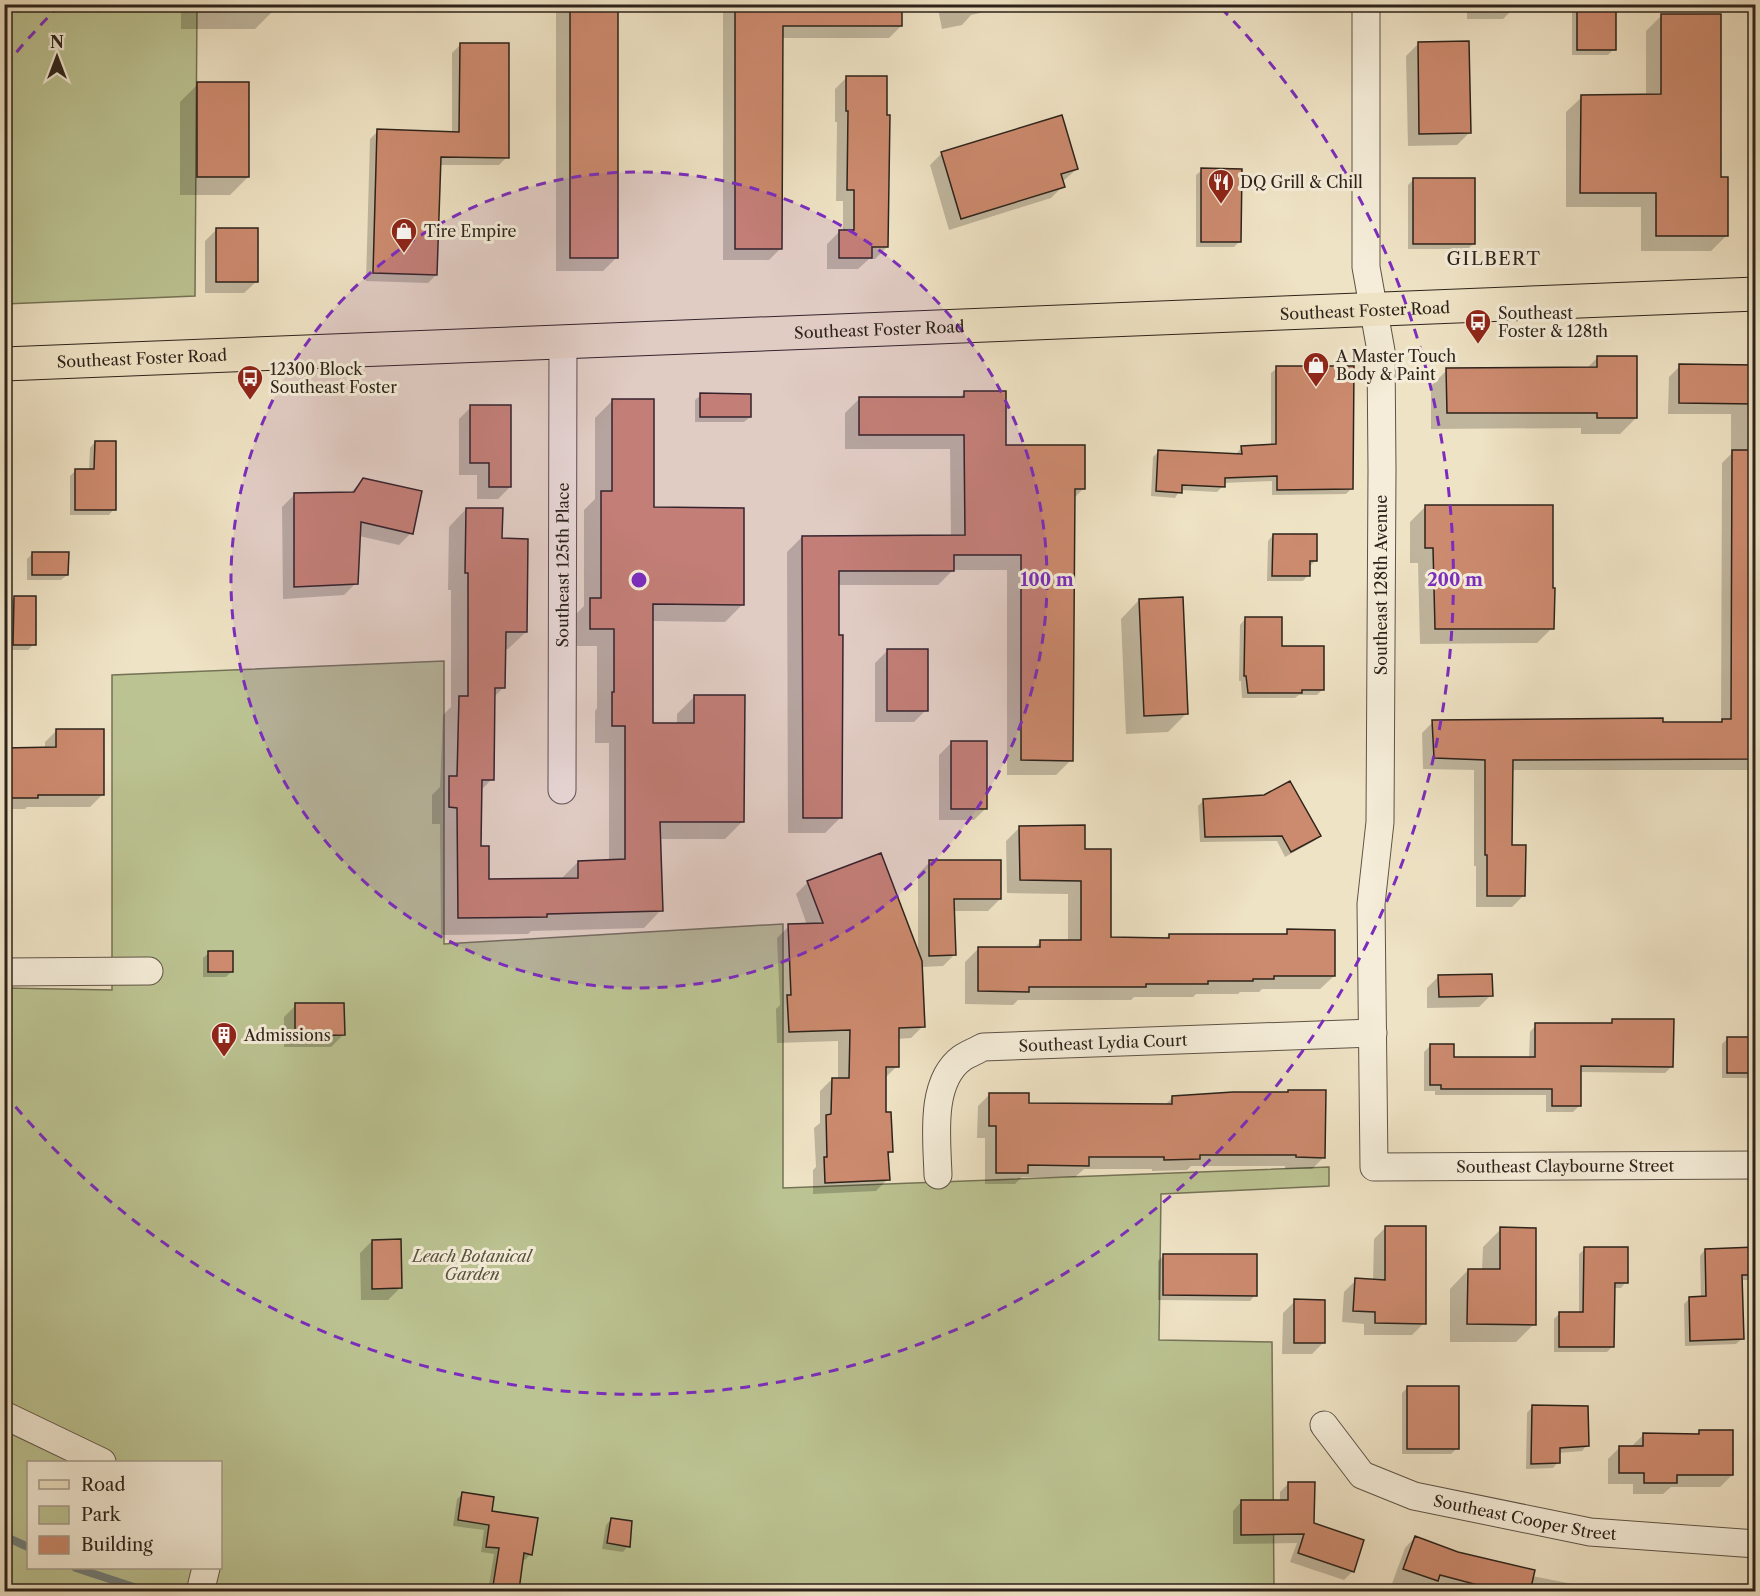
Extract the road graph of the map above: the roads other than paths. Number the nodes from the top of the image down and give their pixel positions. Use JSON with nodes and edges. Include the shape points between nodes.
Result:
{"nodes":[{"id":1,"x":1366,"y":4,"type":"edge"},
{"id":2,"x":1755,"y":294,"type":"edge"},
{"id":3,"x":1374,"y":311,"type":"junction"},
{"id":4,"x":563,"y":341,"type":"junction"},
{"id":5,"x":4,"y":364,"type":"edge"},
{"id":6,"x":562,"y":790,"type":"dead end"},
{"id":7,"x":148,"y":971,"type":"dead end"},
{"id":8,"x":4,"y":972,"type":"edge"},
{"id":9,"x":1373,"y":1033,"type":"junction"},
{"id":10,"x":1755,"y":1165,"type":"edge"},
{"id":11,"x":1374,"y":1167,"type":"joint"},
{"id":12,"x":938,"y":1174,"type":"dead end"},
{"id":13,"x":4,"y":1415,"type":"edge"},
{"id":14,"x":1324,"y":1425,"type":"dead end"},
{"id":15,"x":100,"y":1461,"type":"edge"},
{"id":16,"x":1755,"y":1545,"type":"edge"},
{"id":17,"x":206,"y":1569,"type":"edge"},
{"id":18,"x":200,"y":1592,"type":"edge"}],
"edges":[{"from":1,"to":3,"type":"street","name":"Southeast 128th Avenue","via":[[1366,267]]},
{"from":2,"to":3,"type":"main road","name":"Southeast Foster Road"},
{"from":3,"to":4,"type":"main road","name":"Southeast Foster Road"},
{"from":3,"to":9,"type":"street","name":"Southeast 128th Avenue","via":[[1381,351],[1382,482],[1380,822],[1371,904]]},
{"from":4,"to":5,"type":"main road","name":"Southeast Foster Road"},
{"from":4,"to":6,"type":"street","name":"Southeast 125th Place"},
{"from":7,"to":8,"type":"street"},
{"from":9,"to":11,"type":"street","name":"Southeast 128th Avenue"},
{"from":9,"to":12,"type":"street","name":"Southeast Lydia Court","via":[[983,1047],[961,1059],[947,1076],[937,1105]]},
{"from":10,"to":11,"type":"street","name":"Southeast Claybourne Street"},
{"from":13,"to":15,"type":"street"},
{"from":14,"to":16,"type":"street","name":"Southeast Cooper Street","via":[[1362,1475],[1414,1496],[1590,1532]]},
{"from":17,"to":18,"type":"street"}]}
